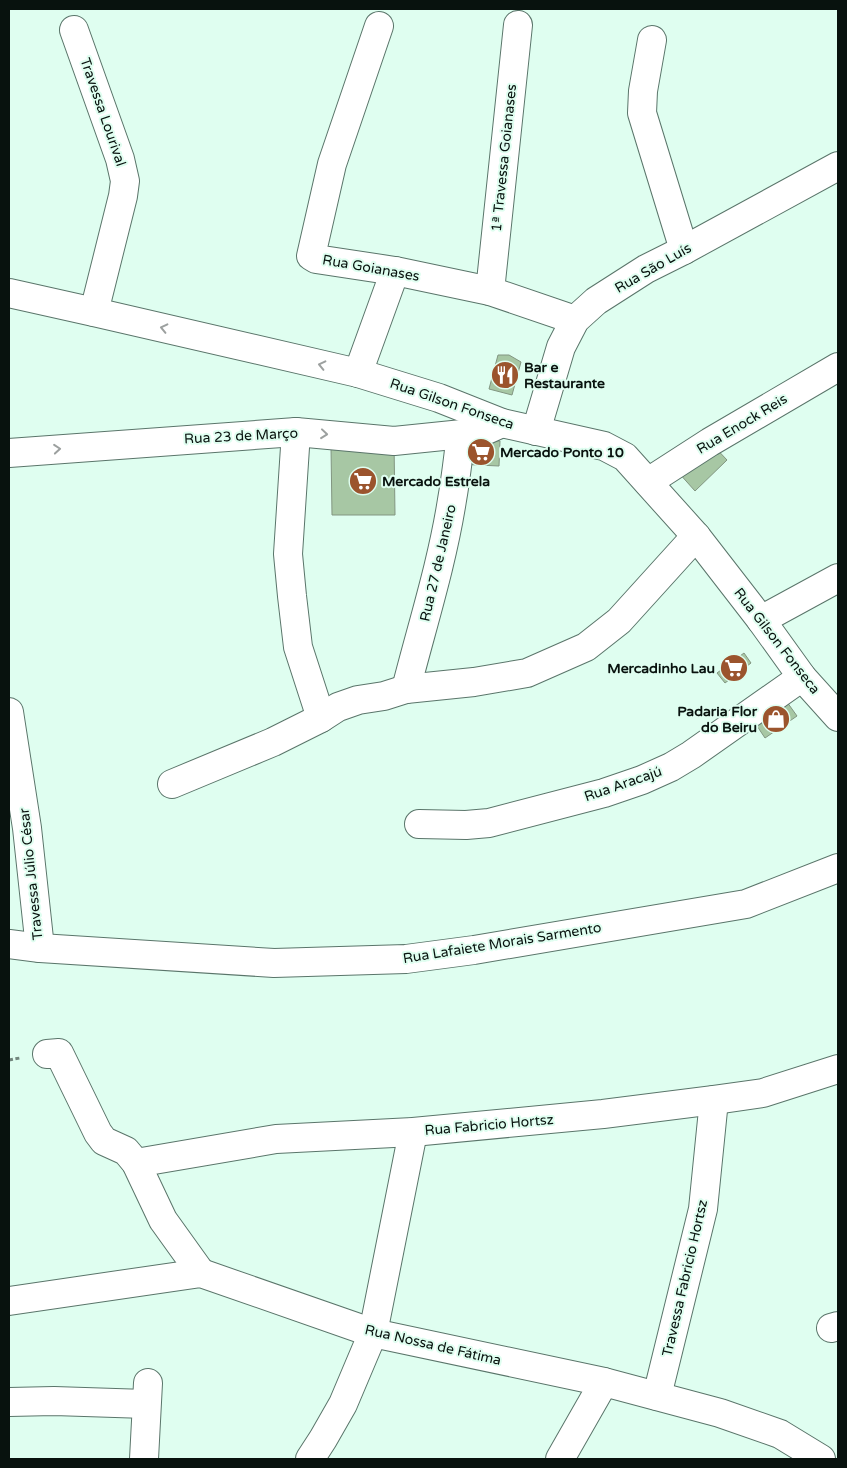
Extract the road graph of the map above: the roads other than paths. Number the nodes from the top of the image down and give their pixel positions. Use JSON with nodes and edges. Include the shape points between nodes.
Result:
{"nodes":[{"id":1,"x":518,"y":25,"type":"dead end"},
{"id":2,"x":379,"y":26,"type":"dead end"},
{"id":3,"x":74,"y":30,"type":"dead end"},
{"id":4,"x":652,"y":40,"type":"dead end"},
{"id":5,"x":838,"y":166,"type":"edge"},
{"id":6,"x":684,"y":250,"type":"junction"},
{"id":7,"x":395,"y":271,"type":"junction"},
{"id":8,"x":490,"y":291,"type":"junction"},
{"id":9,"x":9,"y":293,"type":"edge"},
{"id":10,"x":94,"y":312,"type":"junction"},
{"id":11,"x":575,"y":320,"type":"junction"},
{"id":12,"x":838,"y":367,"type":"edge"},
{"id":13,"x":358,"y":373,"type":"junction"},
{"id":14,"x":502,"y":423,"type":"junction"},
{"id":15,"x":536,"y":431,"type":"junction"},
{"id":16,"x":296,"y":432,"type":"junction"},
{"id":17,"x":461,"y":435,"type":"junction"},
{"id":18,"x":9,"y":453,"type":"edge"},
{"id":19,"x":648,"y":482,"type":"junction"},
{"id":20,"x":696,"y":536,"type":"junction"},
{"id":21,"x":838,"y":578,"type":"edge"},
{"id":22,"x":761,"y":620,"type":"junction"},
{"id":23,"x":802,"y":677,"type":"junction"},
{"id":24,"x":406,"y":689,"type":"junction"},
{"id":25,"x":9,"y":712,"type":"edge"},
{"id":26,"x":838,"y":717,"type":"edge"},
{"id":27,"x":321,"y":718,"type":"junction"},
{"id":28,"x":172,"y":784,"type":"dead end"},
{"id":29,"x":420,"y":824,"type":"dead end"},
{"id":30,"x":838,"y":868,"type":"edge"},
{"id":31,"x":9,"y":944,"type":"edge"},
{"id":32,"x":40,"y":948,"type":"junction"},
{"id":33,"x":47,"y":1054,"type":"dead end"},
{"id":34,"x":838,"y":1069,"type":"edge"},
{"id":35,"x":714,"y":1100,"type":"junction"},
{"id":36,"x":413,"y":1132,"type":"junction"},
{"id":37,"x":136,"y":1163,"type":"junction"},
{"id":38,"x":201,"y":1273,"type":"junction"},
{"id":39,"x":9,"y":1301,"type":"edge"},
{"id":40,"x":373,"y":1333,"type":"junction"},
{"id":41,"x":604,"y":1382,"type":"junction"},
{"id":42,"x":657,"y":1396,"type":"junction"},
{"id":43,"x":9,"y":1402,"type":"edge"},
{"id":44,"x":144,"y":1459,"type":"edge"},
{"id":45,"x":310,"y":1459,"type":"edge"},
{"id":46,"x":560,"y":1459,"type":"edge"},
{"id":47,"x":821,"y":1459,"type":"edge"}],
"edges":[{"from":1,"to":8,"type":"street","name":"1ª Travessa Goianases"},
{"from":2,"to":7,"type":"street","name":"Rua Goianases","via":[[332,164],[311,256]]},
{"from":3,"to":10,"type":"street","name":"Travessa Lourival","via":[[120,158],[125,181]]},
{"from":4,"to":6,"type":"street","via":[[642,113]]},
{"from":5,"to":6,"type":"street","name":"Rua São Luís"},
{"from":6,"to":11,"type":"street","name":"Rua São Luís","via":[[646,269],[596,301]]},
{"from":7,"to":8,"type":"street","name":"Rua Goianases"},
{"from":7,"to":13,"type":"street"},
{"from":8,"to":11,"type":"street","name":"Rua Goianases"},
{"from":9,"to":10,"type":"street","name":"Rua Gilson Fonseca"},
{"from":13,"to":10,"type":"street","name":"Rua Gilson Fonseca","one_way":true},
{"from":11,"to":15,"type":"street","name":"Rua São Luís","via":[[561,347]]},
{"from":12,"to":19,"type":"street","name":"Rua Enock Reis"},
{"from":13,"to":14,"type":"street","name":"Rua Gilson Fonseca","via":[[439,398]]},
{"from":14,"to":15,"type":"street","name":"Rua Gilson Fonseca"},
{"from":14,"to":17,"type":"street","name":"Rua 23 de Março","via":[[482,432]]},
{"from":15,"to":19,"type":"street","name":"Rua Gilson Fonseca","via":[[616,451]]},
{"from":16,"to":17,"type":"street","name":"Rua 23 de Março","one_way":true,"via":[[394,441]]},
{"from":18,"to":16,"type":"street","name":"Rua 23 de Março","one_way":true},
{"from":16,"to":27,"type":"street","via":[[288,554],[298,647]]},
{"from":17,"to":24,"type":"street","name":"Rua 27 de Janeiro","via":[[444,541]]},
{"from":19,"to":20,"type":"street","name":"Rua Gilson Fonseca"},
{"from":20,"to":22,"type":"street","name":"Rua Gilson Fonseca"},
{"from":20,"to":24,"type":"street","via":[[619,621],[586,647],[527,673]]},
{"from":21,"to":22,"type":"street"},
{"from":22,"to":23,"type":"street","name":"Rua Gilson Fonseca"},
{"from":23,"to":26,"type":"street","name":"Rua Gilson Fonseca"},
{"from":23,"to":29,"type":"street","name":"Rua Aracajú","via":[[691,755],[642,780],[489,823]]},
{"from":24,"to":27,"type":"street","via":[[358,700]]},
{"from":25,"to":32,"type":"street","name":"Travessa Júlio César","via":[[27,828]]},
{"from":27,"to":28,"type":"street","via":[[273,742]]},
{"from":30,"to":32,"type":"street","name":"Rua Lafaiete Morais Sarmento","via":[[746,904],[406,959],[274,963]]},
{"from":31,"to":32,"type":"street","name":"Rua Lafaiete Morais Sarmento"},
{"from":33,"to":37,"type":"street","via":[[59,1053],[104,1141],[126,1151]]},
{"from":34,"to":35,"type":"street","name":"Rua Fabricio Hortsz","via":[[763,1093]]},
{"from":35,"to":36,"type":"street","name":"Rua Fabricio Hortsz"},
{"from":35,"to":42,"type":"street","name":"Travessa Fabricio Hortsz","via":[[704,1209]]},
{"from":36,"to":37,"type":"street","name":"Rua Fabricio Hortsz","via":[[276,1139]]},
{"from":36,"to":40,"type":"street"},
{"from":37,"to":38,"type":"street","via":[[162,1220]]},
{"from":38,"to":39,"type":"street","name":"Rua Nossa de Fátima"},
{"from":38,"to":40,"type":"street","name":"Rua Nossa de Fátima"},
{"from":40,"to":41,"type":"street","name":"Rua Nossa de Fátima"},
{"from":40,"to":45,"type":"street","via":[[343,1404]]},
{"from":41,"to":42,"type":"street","name":"Rua Nossa de Fátima"},
{"from":41,"to":46,"type":"street"},
{"from":42,"to":47,"type":"street","name":"Rua Nossa de Fátima","via":[[780,1434]]},
{"from":43,"to":44,"type":"street","via":[[147,1393]]}]}
